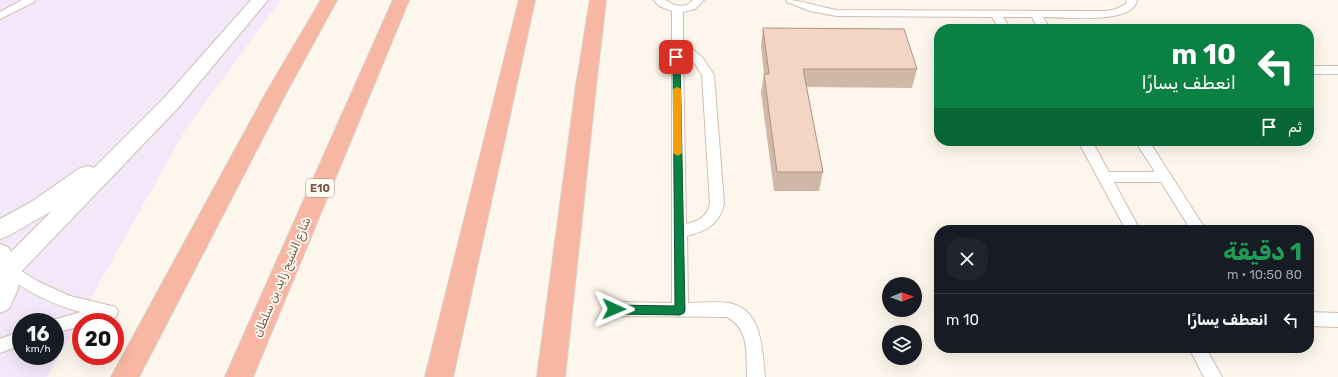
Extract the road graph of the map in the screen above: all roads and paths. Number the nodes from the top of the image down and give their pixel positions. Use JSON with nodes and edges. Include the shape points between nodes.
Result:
{"nodes":[{"id":1,"x":30,"y":0,"type":"edge"},
{"id":2,"x":260,"y":0,"type":"edge"},
{"id":3,"x":329,"y":0,"type":"edge"},
{"id":4,"x":401,"y":0,"type":"edge"},
{"id":5,"x":527,"y":0,"type":"edge"},
{"id":6,"x":598,"y":0,"type":"edge"},
{"id":7,"x":659,"y":0,"type":"edge"},
{"id":8,"x":699,"y":0,"type":"edge"},
{"id":9,"x":791,"y":0,"type":"edge"},
{"id":10,"x":1132,"y":0,"type":"edge"},
{"id":11,"x":677,"y":9,"type":"junction"},
{"id":12,"x":996,"y":14,"type":"junction"},
{"id":13,"x":1036,"y":14,"type":"junction"},
{"id":14,"x":0,"y":16,"type":"edge"},
{"id":15,"x":1002,"y":24,"type":"edge"},
{"id":16,"x":1041,"y":24,"type":"edge"},
{"id":17,"x":676,"y":41,"type":"junction"},
{"id":18,"x":1314,"y":70,"type":"edge"},
{"id":19,"x":1338,"y":70,"type":"edge"},
{"id":20,"x":132,"y":143,"type":"junction"},
{"id":21,"x":1088,"y":146,"type":"edge"},
{"id":22,"x":1145,"y":146,"type":"edge"},
{"id":23,"x":1105,"y":177,"type":"junction"},
{"id":24,"x":1165,"y":177,"type":"junction"},
{"id":25,"x":1130,"y":225,"type":"edge"},
{"id":26,"x":1196,"y":225,"type":"edge"},
{"id":27,"x":0,"y":230,"type":"edge"},
{"id":28,"x":679,"y":232,"type":"junction"},
{"id":29,"x":4,"y":262,"type":"edge"},
{"id":30,"x":0,"y":302,"type":"edge"},
{"id":31,"x":614,"y":309,"type":"dead end"},
{"id":32,"x":680,"y":310,"type":"junction"},
{"id":33,"x":1314,"y":320,"type":"edge"},
{"id":34,"x":1338,"y":320,"type":"edge"},
{"id":35,"x":64,"y":324,"type":"edge"},
{"id":36,"x":12,"y":341,"type":"edge"},
{"id":37,"x":0,"y":346,"type":"edge"},
{"id":38,"x":1200,"y":353,"type":"edge"},
{"id":39,"x":124,"y":377,"type":"edge"},
{"id":40,"x":239,"y":377,"type":"edge"},
{"id":41,"x":440,"y":377,"type":"edge"},
{"id":42,"x":551,"y":377,"type":"edge"},
{"id":43,"x":756,"y":377,"type":"edge"},
{"id":44,"x":1213,"y":377,"type":"edge"}],
"edges":[{"from":1,"to":14,"type":"lane"},
{"from":2,"to":20,"type":"street","via":[[172,102]]},
{"from":3,"to":39,"type":"highway"},
{"from":4,"to":40,"type":"highway","name":"شارع الشيخ زايد بن سلطان","number":"E10"},
{"from":5,"to":41,"type":"highway"},
{"from":6,"to":42,"type":"highway"},
{"from":7,"to":11,"type":"lane","via":[[669,8]]},
{"from":8,"to":11,"type":"lane","via":[[692,7]]},
{"from":9,"to":12,"type":"lane","via":[[800,5],[837,13]]},
{"from":10,"to":13,"type":"lane","via":[[1126,9],[1118,13]]},
{"from":11,"to":17,"type":"lane"},
{"from":12,"to":13,"type":"lane"},
{"from":12,"to":15,"type":"lane"},
{"from":13,"to":16,"type":"lane"},
{"from":17,"to":28,"type":"lane"},
{"from":17,"to":28,"type":"lane","via":[[699,61],[708,75],[717,204],[716,214],[709,221]]},
{"from":18,"to":19,"type":"lane"},
{"from":20,"to":27,"type":"street","via":[[39,208]]},
{"from":20,"to":29,"type":"street"},
{"from":21,"to":23,"type":"lane"},
{"from":22,"to":24,"type":"lane"},
{"from":23,"to":24,"type":"lane"},
{"from":23,"to":25,"type":"lane"},
{"from":24,"to":26,"type":"lane"},
{"from":28,"to":32,"type":"lane"},
{"from":29,"to":30,"type":"street","via":[[6,288]]},
{"from":29,"to":35,"type":"lane","via":[[33,288],[68,302],[110,312]]},
{"from":31,"to":32,"type":"lane"},
{"from":32,"to":43,"type":"lane","via":[[729,310],[745,320],[750,327]]},
{"from":33,"to":34,"type":"lane"},
{"from":36,"to":37,"type":"lane"},
{"from":38,"to":44,"type":"lane"}]}
